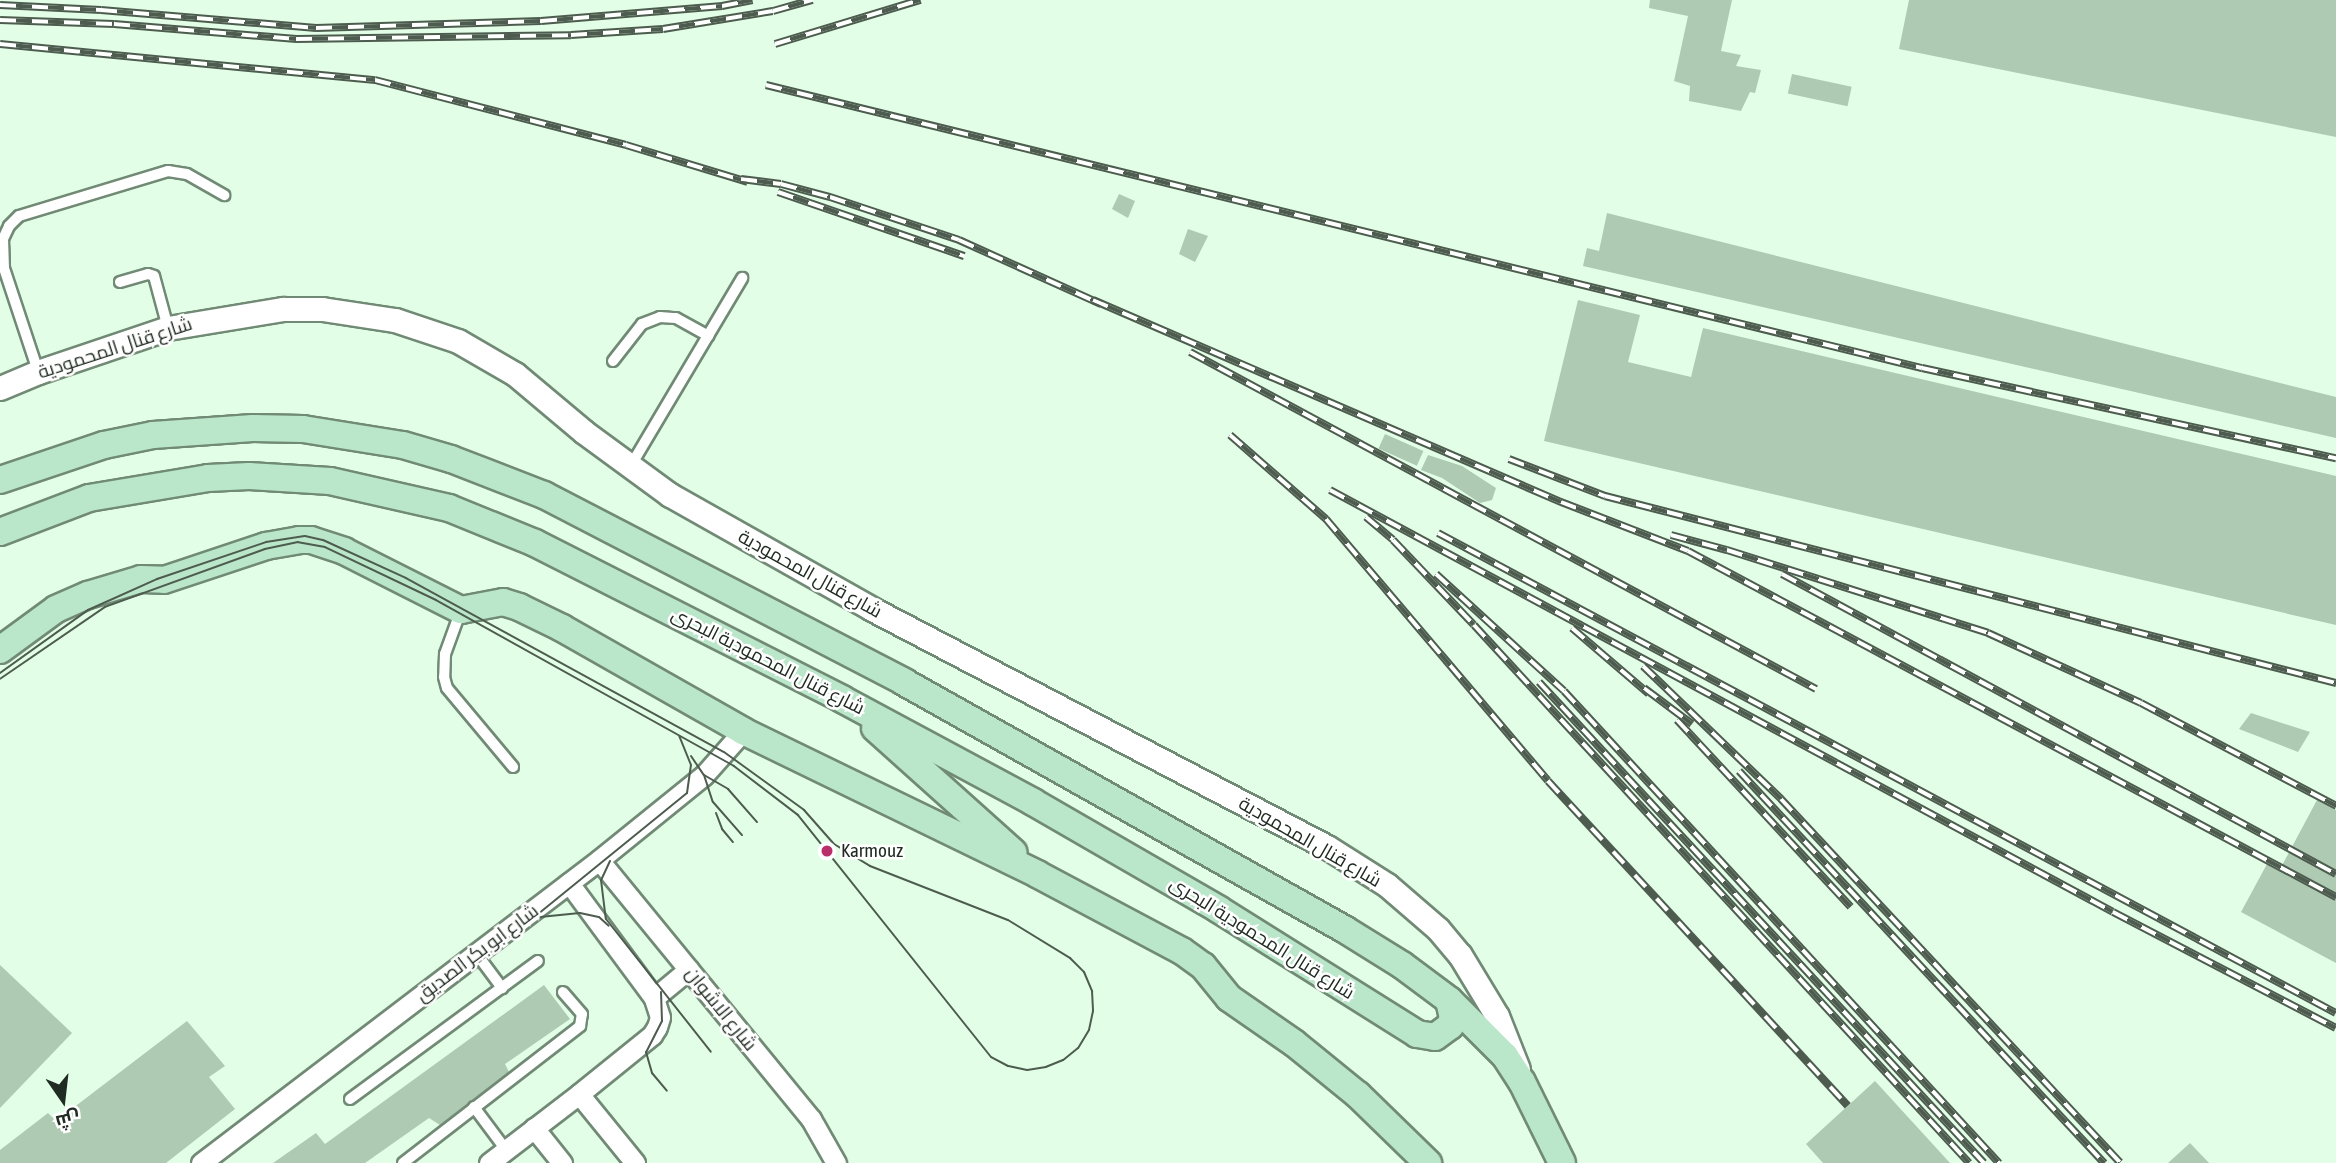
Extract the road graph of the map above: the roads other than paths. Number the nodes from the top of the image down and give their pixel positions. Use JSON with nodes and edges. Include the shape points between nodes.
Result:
{"nodes":[{"id":1,"x":224,"y":195,"type":"dead end"},
{"id":2,"x":1,"y":239,"type":"edge"},
{"id":3,"x":742,"y":278,"type":"dead end"},
{"id":4,"x":120,"y":282,"type":"dead end"},
{"id":5,"x":168,"y":328,"type":"junction"},
{"id":6,"x":708,"y":336,"type":"junction"},
{"id":7,"x":613,"y":361,"type":"dead end"},
{"id":8,"x":38,"y":372,"type":"junction"},
{"id":9,"x":0,"y":388,"type":"edge"},
{"id":10,"x":629,"y":467,"type":"junction"},
{"id":11,"x":0,"y":480,"type":"edge"},
{"id":12,"x":0,"y":532,"type":"edge"},
{"id":13,"x":461,"y":610,"type":"junction"},
{"id":14,"x":0,"y":650,"type":"edge"},
{"id":15,"x":842,"y":698,"type":"junction"},
{"id":16,"x":743,"y":732,"type":"junction"},
{"id":17,"x":513,"y":767,"type":"dead end"},
{"id":18,"x":599,"y":860,"type":"junction"},
{"id":19,"x":1037,"y":874,"type":"junction"},
{"id":20,"x":569,"y":883,"type":"junction"},
{"id":21,"x":476,"y":953,"type":"junction"},
{"id":22,"x":538,"y":961,"type":"dead end"},
{"id":23,"x":689,"y":970,"type":"junction"},
{"id":24,"x":502,"y":988,"type":"junction"},
{"id":25,"x":563,"y":992,"type":"dead end"},
{"id":26,"x":654,"y":998,"type":"junction"},
{"id":27,"x":1449,"y":1000,"type":"junction"},
{"id":28,"x":1522,"y":1082,"type":"junction"},
{"id":29,"x":579,"y":1094,"type":"junction"},
{"id":30,"x":349,"y":1099,"type":"dead end"},
{"id":31,"x":474,"y":1107,"type":"junction"},
{"id":32,"x":534,"y":1129,"type":"junction"},
{"id":33,"x":506,"y":1150,"type":"junction"},
{"id":34,"x":201,"y":1163,"type":"edge"},
{"id":35,"x":403,"y":1163,"type":"edge"},
{"id":36,"x":489,"y":1163,"type":"edge"},
{"id":37,"x":562,"y":1163,"type":"edge"},
{"id":38,"x":635,"y":1163,"type":"edge"},
{"id":39,"x":836,"y":1163,"type":"edge"},
{"id":40,"x":1429,"y":1163,"type":"edge"},
{"id":41,"x":1562,"y":1163,"type":"edge"}],
"edges":[{"from":1,"to":2,"type":"lane","via":[[180,171],[168,171],[32,210],[19,216]]},
{"from":2,"to":8,"type":"lane","via":[[4,268]]},
{"from":3,"to":6,"type":"lane"},
{"from":4,"to":5,"type":"lane","via":[[154,276]]},
{"from":5,"to":8,"type":"street","name":"شارع قنال المحمودية"},
{"from":5,"to":10,"type":"street","name":"شارع قنال المحمودية","via":[[283,309],[322,309],[426,328],[515,374]]},
{"from":6,"to":7,"type":"lane","via":[[676,318],[660,317],[642,324]]},
{"from":6,"to":10,"type":"lane"},
{"from":8,"to":9,"type":"street","name":"شارع قنال المحمودية"},
{"from":10,"to":28,"type":"street","name":"شارع قنال المحمودية","via":[[872,610],[1327,847],[1387,885],[1438,929],[1474,975],[1497,1016]]},
{"from":11,"to":27,"type":"main road","via":[[117,443],[191,431],[253,428],[303,429],[390,443],[498,476],[603,524],[904,682],[1344,929]]},
{"from":12,"to":15,"type":"main road","name":"شارع قنال المحمودية البحرى","via":[[89,498],[168,482],[249,476],[370,488],[449,508],[500,527]]},
{"from":13,"to":14,"type":"main road","via":[[344,551],[299,540],[266,546],[164,580],[141,579],[88,595],[55,609]]},
{"from":13,"to":16,"type":"main road","via":[[503,602],[534,613]]},
{"from":13,"to":17,"type":"lane","via":[[444,654],[447,688]]},
{"from":15,"to":19,"type":"main road"},
{"from":15,"to":27,"type":"main road","name":"شارع قنال المحمودية البحرى","via":[[1218,909],[1417,1034],[1435,1037],[1450,1026]]},
{"from":16,"to":18,"type":"street","name":"شارع ابو بكر الصديق","via":[[704,775]]},
{"from":16,"to":19,"type":"main road"},
{"from":18,"to":20,"type":"street","name":"شارع ابو بكر الصديق"},
{"from":18,"to":23,"type":"street","name":"شارع الاشوان"},
{"from":19,"to":40,"type":"main road","via":[[1193,958],[1229,998],[1327,1068]]},
{"from":20,"to":21,"type":"street","name":"شارع ابو بكر الصديق"},
{"from":20,"to":26,"type":"street"},
{"from":21,"to":24,"type":"lane"},
{"from":21,"to":34,"type":"street","name":"شارع ابو بكر الصديق"},
{"from":22,"to":24,"type":"lane"},
{"from":23,"to":26,"type":"street"},
{"from":23,"to":39,"type":"street","name":"شارع الاشوان","via":[[811,1119]]},
{"from":24,"to":30,"type":"lane"},
{"from":25,"to":31,"type":"lane","via":[[582,1014],[582,1023]]},
{"from":26,"to":29,"type":"street","via":[[660,1017],[652,1035]]},
{"from":27,"to":28,"type":"main road","via":[[1485,1033]]},
{"from":28,"to":41,"type":"main road"},
{"from":29,"to":32,"type":"street"},
{"from":29,"to":38,"type":"street"},
{"from":31,"to":33,"type":"lane"},
{"from":31,"to":35,"type":"lane"},
{"from":32,"to":33,"type":"street"},
{"from":32,"to":37,"type":"street"},
{"from":33,"to":36,"type":"street"}]}
